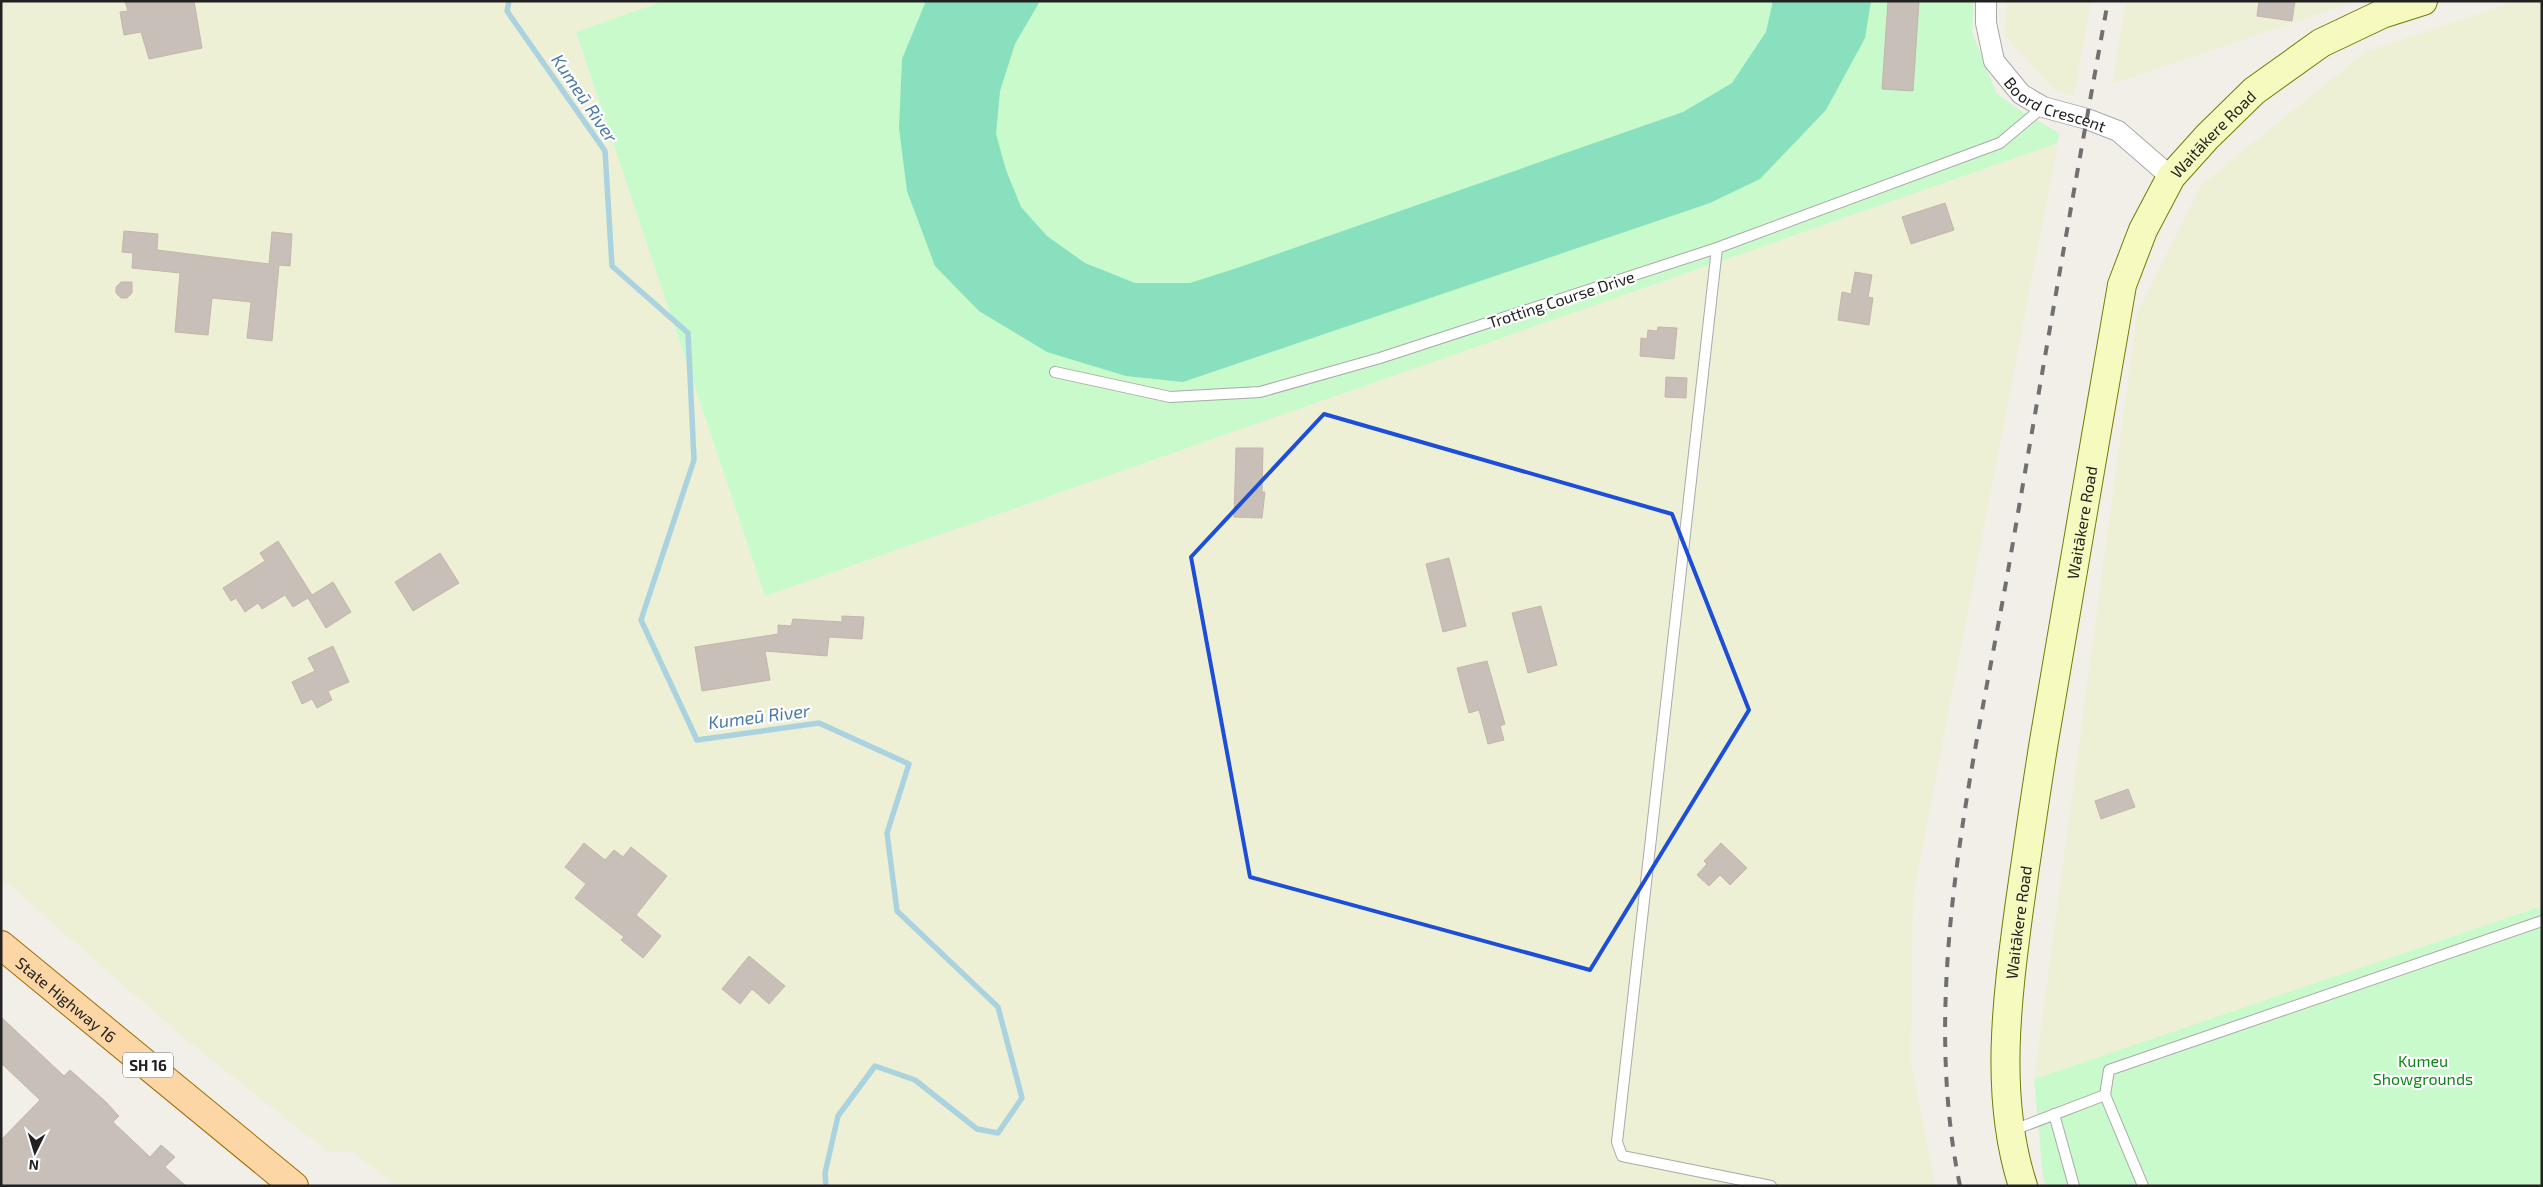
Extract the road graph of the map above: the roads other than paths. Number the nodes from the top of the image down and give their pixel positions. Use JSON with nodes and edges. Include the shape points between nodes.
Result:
{"nodes":[{"id":1,"x":1986,"y":1,"type":"edge"},
{"id":2,"x":2423,"y":1,"type":"edge"},
{"id":3,"x":2043,"y":107,"type":"junction"},
{"id":4,"x":2171,"y":177,"type":"junction"},
{"id":5,"x":1717,"y":248,"type":"junction"},
{"id":6,"x":1055,"y":372,"type":"dead end"},
{"id":7,"x":2542,"y":921,"type":"edge"},
{"id":8,"x":1,"y":945,"type":"edge"},
{"id":9,"x":2105,"y":1095,"type":"junction"},
{"id":10,"x":2054,"y":1114,"type":"junction"},
{"id":11,"x":2010,"y":1131,"type":"junction"},
{"id":12,"x":294,"y":1186,"type":"edge"},
{"id":13,"x":1771,"y":1186,"type":"edge"},
{"id":14,"x":2023,"y":1186,"type":"edge"},
{"id":15,"x":2074,"y":1186,"type":"edge"},
{"id":16,"x":2143,"y":1186,"type":"edge"}],
"edges":[{"from":1,"to":3,"type":"street","name":"Boord Crescent","via":[[1986,24],[1994,61],[2021,94]]},
{"from":2,"to":4,"type":"street","name":"Waitākere Road","via":[[2382,14],[2320,42],[2254,91]]},
{"from":3,"to":4,"type":"street","name":"Boord Crescent","via":[[2118,131]]},
{"from":3,"to":5,"type":"lane","name":"Trotting Course Drive","via":[[2000,143]]},
{"from":4,"to":11,"type":"street","name":"Waitākere Road","via":[[2143,230],[2122,285],[2063,621],[2032,812],[2013,959],[2006,1041]]},
{"from":5,"to":6,"type":"lane","name":"Trotting Course Drive","via":[[1380,358],[1260,392],[1170,397]]},
{"from":5,"to":13,"type":"lane","via":[[1617,1142],[1622,1156]]},
{"from":7,"to":9,"type":"lane","via":[[2109,1070]]},
{"from":8,"to":12,"type":"main road","name":"State Highway 16","number":"SH 16"},
{"from":9,"to":10,"type":"lane"},
{"from":9,"to":16,"type":"lane"},
{"from":10,"to":11,"type":"lane"},
{"from":10,"to":15,"type":"lane"},
{"from":11,"to":14,"type":"street","name":"Waitākere Road"}]}
